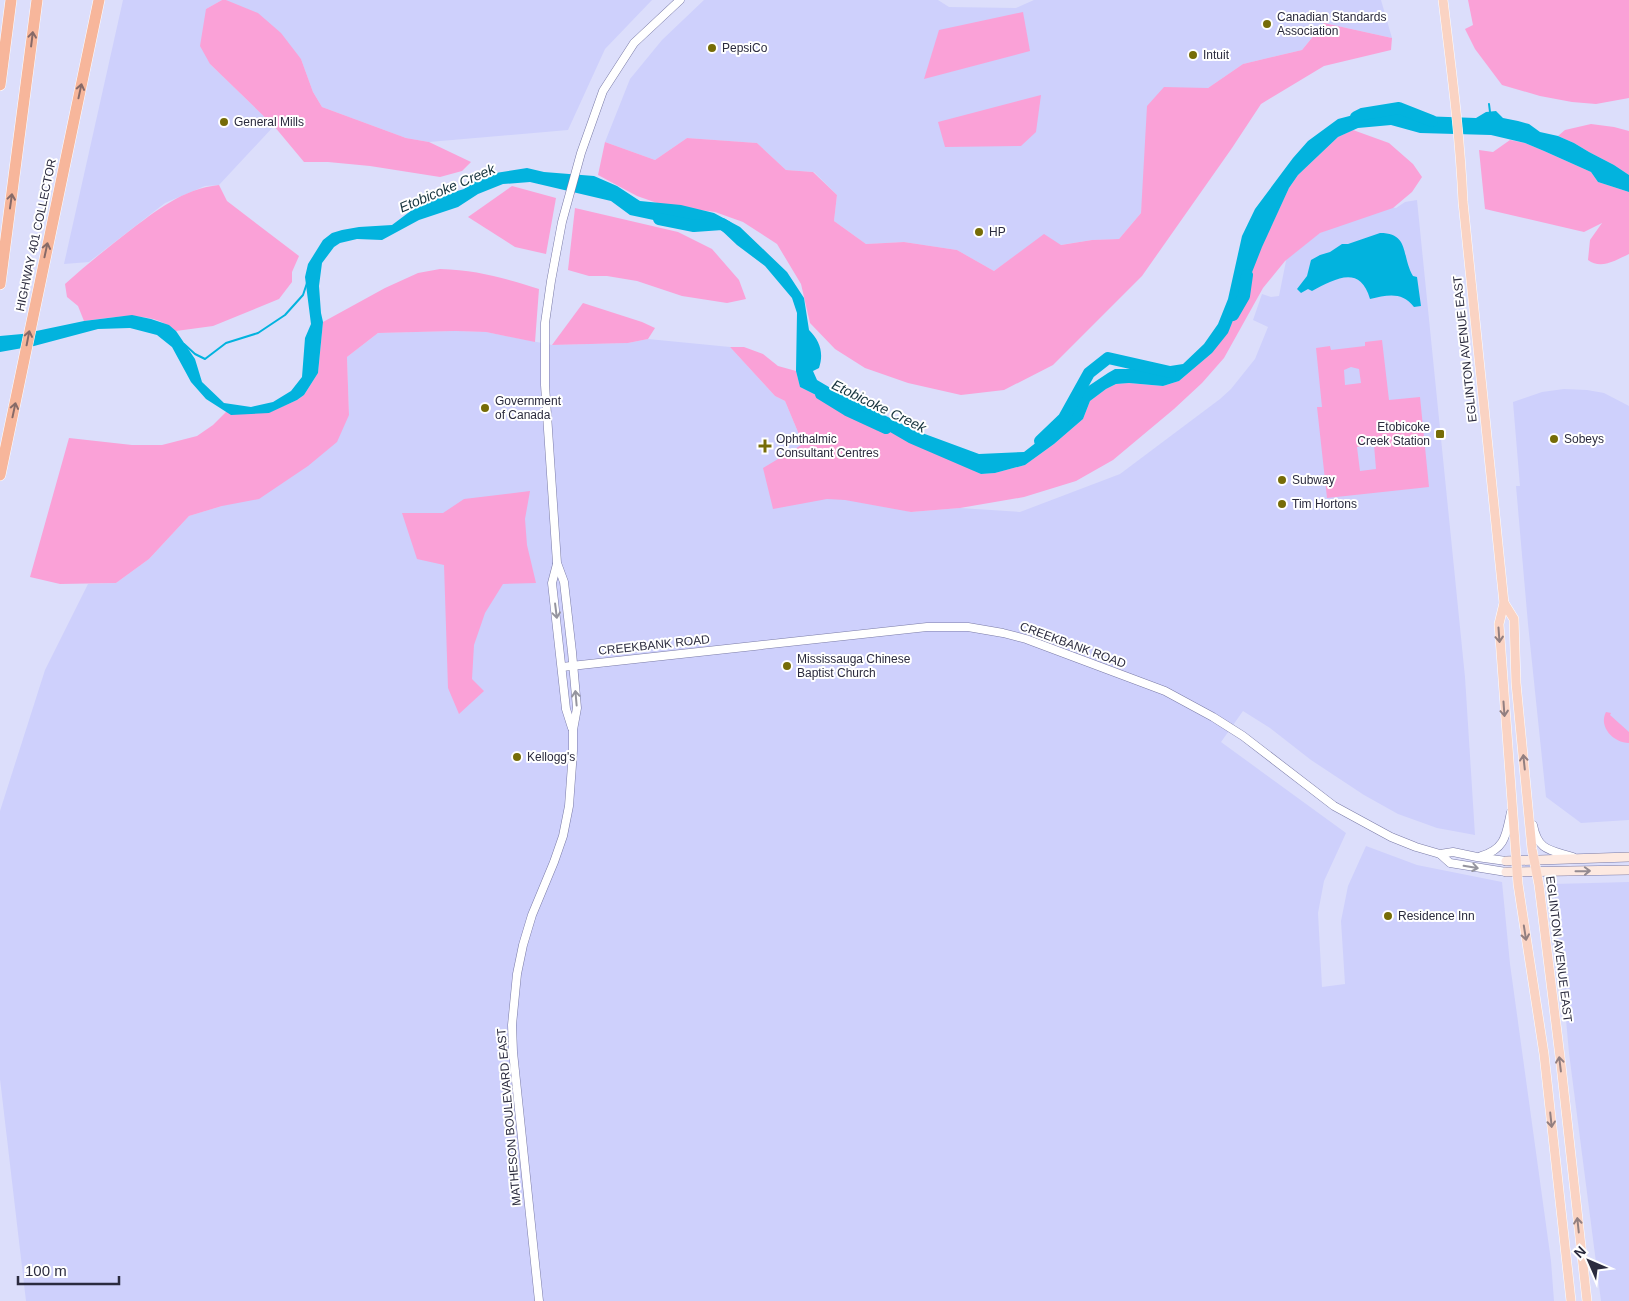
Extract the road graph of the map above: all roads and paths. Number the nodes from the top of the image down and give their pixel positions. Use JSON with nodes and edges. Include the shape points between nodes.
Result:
{"nodes":[{"id":1,"x":11,"y":0,"type":"edge"},
{"id":2,"x":37,"y":0,"type":"edge"},
{"id":3,"x":98,"y":0,"type":"edge"},
{"id":4,"x":680,"y":0,"type":"edge"},
{"id":5,"x":1443,"y":0,"type":"edge"},
{"id":6,"x":0,"y":84,"type":"edge"},
{"id":7,"x":0,"y":284,"type":"edge"},
{"id":8,"x":0,"y":475,"type":"edge"},
{"id":9,"x":557,"y":563,"type":"junction"},
{"id":10,"x":1504,"y":603,"type":"junction"},
{"id":11,"x":573,"y":665,"type":"junction"},
{"id":12,"x":562,"y":667,"type":"junction"},
{"id":13,"x":573,"y":730,"type":"junction"},
{"id":14,"x":1511,"y":807,"type":"junction"},
{"id":15,"x":1529,"y":810,"type":"junction"},
{"id":16,"x":1440,"y":854,"type":"junction"},
{"id":17,"x":1478,"y":857,"type":"junction"},
{"id":18,"x":1629,"y":857,"type":"edge"},
{"id":19,"x":1579,"y":859,"type":"junction"},
{"id":20,"x":1516,"y":861,"type":"junction"},
{"id":21,"x":1534,"y":861,"type":"junction"},
{"id":22,"x":1506,"y":862,"type":"joint"},
{"id":23,"x":1629,"y":870,"type":"edge"},
{"id":24,"x":1506,"y":872,"type":"joint"},
{"id":25,"x":1517,"y":872,"type":"junction"},
{"id":26,"x":1536,"y":872,"type":"junction"},
{"id":27,"x":539,"y":1301,"type":"edge"},
{"id":28,"x":1571,"y":1301,"type":"edge"},
{"id":29,"x":1587,"y":1301,"type":"edge"}],
"edges":[{"from":1,"to":6,"type":"highway"},
{"from":7,"to":2,"type":"highway","one_way":true},
{"from":8,"to":3,"type":"highway","name":"HIGHWAY 401 COLLECTOR","one_way":true},
{"from":4,"to":9,"type":"street","name":"MATHESON BOULEVARD EAST","via":[[634,43],[603,91],[581,153],[556,251],[545,341],[546,411]]},
{"from":5,"to":10,"type":"main road","name":"EGLINTON AVENUE EAST","via":[[1455,91],[1463,202]]},
{"from":9,"to":11,"type":"street","name":"MATHESON BOULEVARD EAST","via":[[564,582]]},
{"from":9,"to":12,"type":"street","name":"MATHESON BOULEVARD EAST","one_way":true,"via":[[552,583]]},
{"from":10,"to":14,"type":"main road","name":"EGLINTON AVENUE EAST","one_way":true,"via":[[1498,624]]},
{"from":15,"to":10,"type":"main road","name":"EGLINTON AVENUE EAST","one_way":true,"via":[[1516,683],[1514,619]]},
{"from":11,"to":12,"type":"street","name":"CREEKBANK ROAD"},
{"from":13,"to":11,"type":"street","name":"MATHESON BOULEVARD EAST","one_way":true,"via":[[577,708]]},
{"from":11,"to":16,"type":"street","name":"CREEKBANK ROAD","via":[[927,627],[1004,633],[1044,644],[1165,691],[1243,736],[1334,806],[1391,837]]},
{"from":12,"to":13,"type":"street","name":"MATHESON BOULEVARD EAST","via":[[566,709]]},
{"from":13,"to":27,"type":"street","name":"MATHESON BOULEVARD EAST","via":[[569,806],[563,836],[523,945],[512,1026]]},
{"from":14,"to":17,"type":"street","via":[[1503,842],[1489,854]]},
{"from":14,"to":20,"type":"main road","name":"EGLINTON AVENUE EAST"},
{"from":15,"to":19,"type":"street","via":[[1540,844],[1552,852]]},
{"from":15,"to":21,"type":"main road","name":"EGLINTON AVENUE EAST"},
{"from":16,"to":17,"type":"street","name":"CREEKBANK ROAD","via":[[1453,852]]},
{"from":16,"to":24,"type":"street","name":"CREEKBANK ROAD","one_way":true,"via":[[1450,863]]},
{"from":17,"to":22,"type":"street","name":"CREEKBANK ROAD"},
{"from":18,"to":19,"type":"main road"},
{"from":19,"to":21,"type":"main road"},
{"from":20,"to":21,"type":"main road"},
{"from":20,"to":22,"type":"main road"},
{"from":20,"to":25,"type":"main road","name":"EGLINTON AVENUE EAST"},
{"from":21,"to":26,"type":"main road","name":"EGLINTON AVENUE EAST"},
{"from":26,"to":23,"type":"main road","one_way":true},
{"from":24,"to":25,"type":"main road"},
{"from":25,"to":26,"type":"main road"},
{"from":25,"to":28,"type":"main road","name":"EGLINTON AVENUE EAST","one_way":true,"via":[[1544,1054]]},
{"from":29,"to":26,"type":"main road","name":"EGLINTON AVENUE EAST","one_way":true}]}
